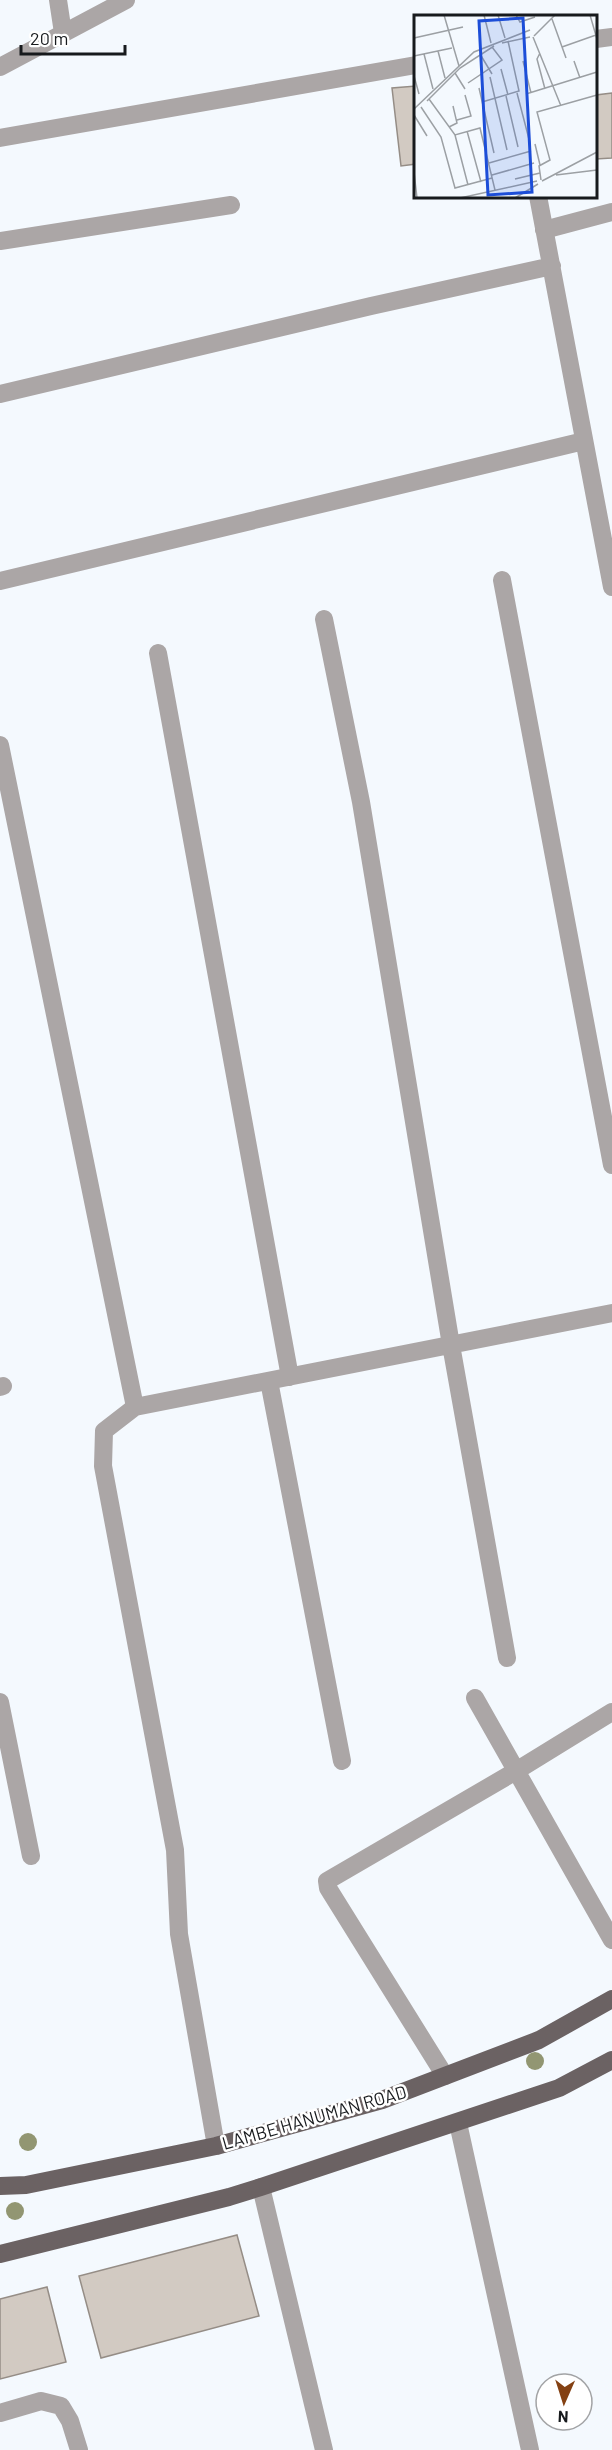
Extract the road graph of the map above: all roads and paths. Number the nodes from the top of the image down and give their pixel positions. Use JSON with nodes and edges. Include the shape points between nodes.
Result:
{"nodes":[{"id":1,"x":58,"y":0,"type":"edge"},
{"id":2,"x":126,"y":0,"type":"edge"},
{"id":3,"x":63,"y":33,"type":"junction"},
{"id":4,"x":612,"y":37,"type":"edge"},
{"id":5,"x":597,"y":39,"type":"edge"},
{"id":6,"x":414,"y":65,"type":"edge"},
{"id":7,"x":0,"y":67,"type":"edge"},
{"id":8,"x":0,"y":138,"type":"edge"},
{"id":9,"x":538,"y":198,"type":"edge"},
{"id":10,"x":231,"y":204,"type":"dead end"},
{"id":11,"x":612,"y":212,"type":"edge"},
{"id":12,"x":544,"y":230,"type":"junction"},
{"id":13,"x":0,"y":241,"type":"edge"},
{"id":14,"x":552,"y":266,"type":"junction"},
{"id":15,"x":0,"y":394,"type":"edge"},
{"id":16,"x":584,"y":441,"type":"junction"},
{"id":17,"x":0,"y":580,"type":"edge"},
{"id":18,"x":502,"y":580,"type":"dead end"},
{"id":19,"x":612,"y":587,"type":"edge"},
{"id":20,"x":324,"y":619,"type":"dead end"},
{"id":21,"x":158,"y":653,"type":"dead end"},
{"id":22,"x":0,"y":745,"type":"edge"},
{"id":23,"x":612,"y":1165,"type":"edge"},
{"id":24,"x":612,"y":1313,"type":"edge"},
{"id":25,"x":451,"y":1345,"type":"junction"},
{"id":26,"x":290,"y":1377,"type":"junction"},
{"id":27,"x":269,"y":1381,"type":"junction"},
{"id":28,"x":135,"y":1407,"type":"junction"},
{"id":29,"x":507,"y":1658,"type":"dead end"},
{"id":30,"x":475,"y":1698,"type":"dead end"},
{"id":31,"x":0,"y":1702,"type":"edge"},
{"id":32,"x":612,"y":1712,"type":"edge"},
{"id":33,"x":342,"y":1761,"type":"dead end"},
{"id":34,"x":516,"y":1771,"type":"junction"},
{"id":35,"x":30,"y":1856,"type":"dead end"},
{"id":36,"x":612,"y":1940,"type":"edge"},
{"id":37,"x":612,"y":1999,"type":"edge"},
{"id":38,"x":612,"y":2060,"type":"edge"},
{"id":39,"x":446,"y":2076,"type":"junction"},
{"id":40,"x":458,"y":2123,"type":"junction"},
{"id":41,"x":216,"y":2146,"type":"junction"},
{"id":42,"x":0,"y":2186,"type":"edge"},
{"id":43,"x":261,"y":2187,"type":"junction"},
{"id":44,"x":0,"y":2254,"type":"edge"},
{"id":45,"x":0,"y":2413,"type":"edge"},
{"id":46,"x":79,"y":2450,"type":"edge"},
{"id":47,"x":324,"y":2450,"type":"edge"},
{"id":48,"x":530,"y":2450,"type":"edge"}],
"edges":[{"from":1,"to":3,"type":"street"},
{"from":2,"to":3,"type":"street"},
{"from":3,"to":7,"type":"street"},
{"from":4,"to":5,"type":"street"},
{"from":6,"to":8,"type":"street"},
{"from":9,"to":12,"type":"street"},
{"from":10,"to":13,"type":"street"},
{"from":11,"to":12,"type":"street"},
{"from":12,"to":14,"type":"street"},
{"from":14,"to":15,"type":"street"},
{"from":14,"to":16,"type":"street"},
{"from":16,"to":17,"type":"street"},
{"from":16,"to":19,"type":"street"},
{"from":18,"to":23,"type":"street"},
{"from":20,"to":25,"type":"street","via":[[361,802]]},
{"from":21,"to":26,"type":"street"},
{"from":22,"to":28,"type":"street"},
{"from":24,"to":25,"type":"street"},
{"from":25,"to":26,"type":"street"},
{"from":25,"to":29,"type":"street"},
{"from":26,"to":27,"type":"street"},
{"from":27,"to":28,"type":"street"},
{"from":27,"to":33,"type":"street"},
{"from":28,"to":41,"type":"street","via":[[104,1431],[103,1466],[176,1850],[179,1934]]},
{"from":30,"to":34,"type":"street"},
{"from":31,"to":35,"type":"street"},
{"from":32,"to":34,"type":"street"},
{"from":34,"to":36,"type":"street"},
{"from":34,"to":39,"type":"street","via":[[327,1881]]},
{"from":37,"to":39,"type":"main road","name":"LAMBE HANUMAN ROAD","via":[[539,2040]]},
{"from":38,"to":40,"type":"main road","via":[[559,2088]]},
{"from":39,"to":41,"type":"main road","name":"LAMBE HANUMAN ROAD","via":[[382,2100]]},
{"from":40,"to":43,"type":"main road"},
{"from":40,"to":48,"type":"street"},
{"from":41,"to":42,"type":"main road","name":"LAMBE HANUMAN ROAD","via":[[26,2185]]},
{"from":43,"to":44,"type":"main road"},
{"from":43,"to":47,"type":"street"},
{"from":45,"to":46,"type":"street","via":[[41,2401],[61,2406]]}]}
